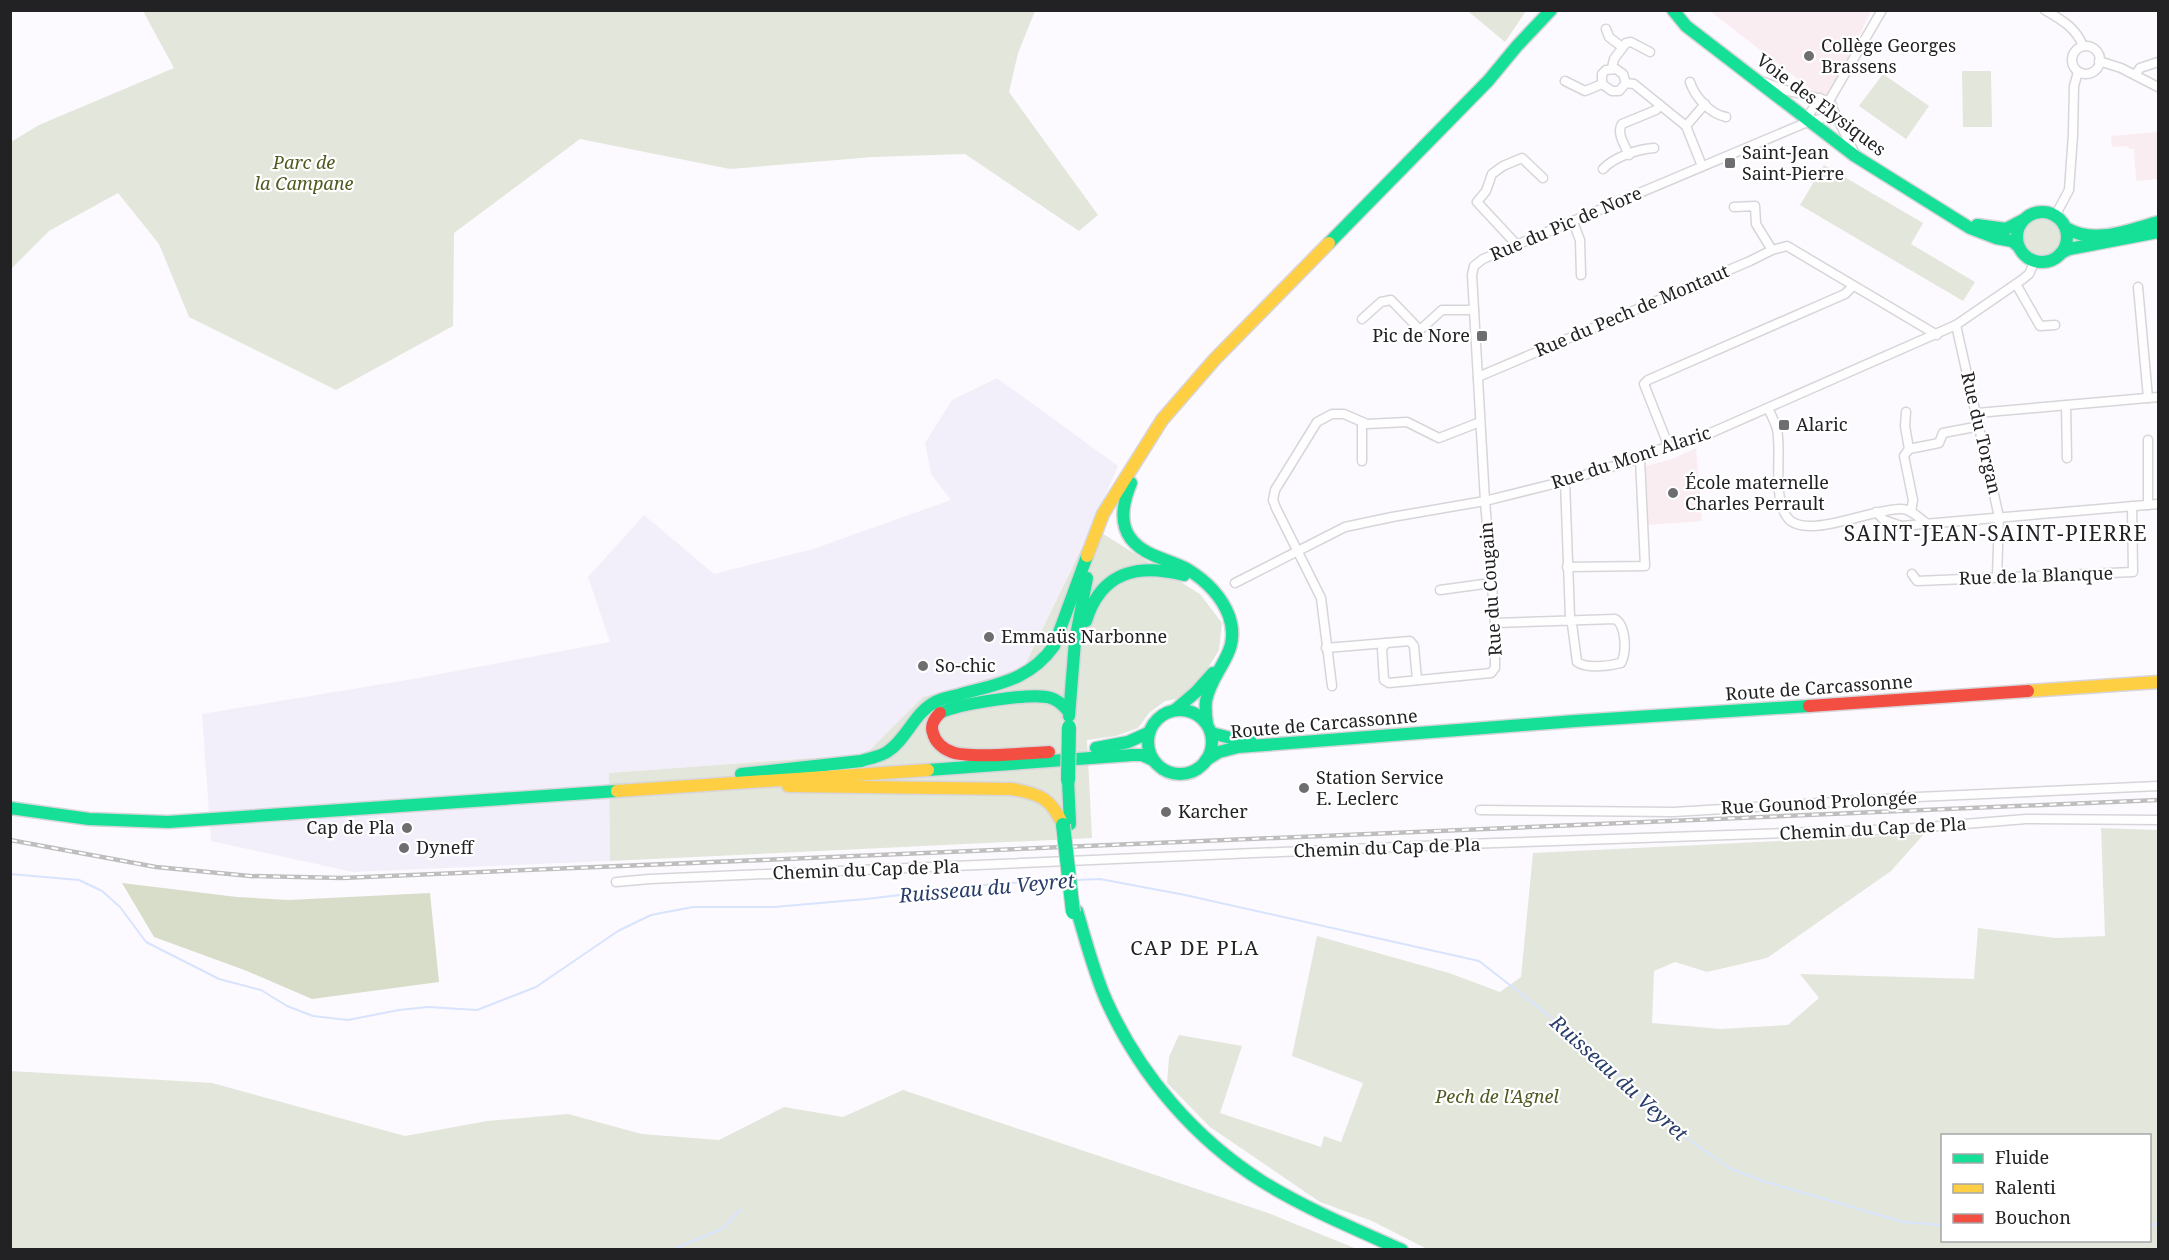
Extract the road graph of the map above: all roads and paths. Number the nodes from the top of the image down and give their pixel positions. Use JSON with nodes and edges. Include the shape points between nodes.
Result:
{"nodes":[{"id":1,"x":1538,"y":10,"type":"edge"},
{"id":2,"x":1551,"y":10,"type":"edge"},
{"id":3,"x":1673,"y":10,"type":"edge"},
{"id":4,"x":1881,"y":10,"type":"edge"},
{"id":5,"x":2047,"y":11,"type":"edge"},
{"id":6,"x":1606,"y":28,"type":"dead end"},
{"id":7,"x":1517,"y":46,"type":"junction"},
{"id":8,"x":2083,"y":46,"type":"junction"},
{"id":9,"x":1622,"y":47,"type":"junction"},
{"id":10,"x":1650,"y":52,"type":"dead end"},
{"id":11,"x":2099,"y":61,"type":"junction"},
{"id":12,"x":2158,"y":62,"type":"edge"},
{"id":13,"x":1611,"y":68,"type":"junction"},
{"id":14,"x":2078,"y":72,"type":"junction"},
{"id":15,"x":2135,"y":75,"type":"junction"},
{"id":16,"x":1756,"y":79,"type":"junction"},
{"id":17,"x":1565,"y":81,"type":"dead end"},
{"id":18,"x":1690,"y":82,"type":"dead end"},
{"id":19,"x":1626,"y":83,"type":"junction"},
{"id":20,"x":1602,"y":84,"type":"junction"},
{"id":21,"x":2158,"y":87,"type":"edge"},
{"id":22,"x":1820,"y":98,"type":"junction"},
{"id":23,"x":1830,"y":103,"type":"junction"},
{"id":24,"x":1705,"y":104,"type":"junction"},
{"id":25,"x":1660,"y":105,"type":"junction"},
{"id":26,"x":1726,"y":117,"type":"dead end"},
{"id":27,"x":1810,"y":121,"type":"junction"},
{"id":28,"x":1686,"y":126,"type":"junction"},
{"id":29,"x":1654,"y":148,"type":"dead end"},
{"id":30,"x":1629,"y":155,"type":"junction"},
{"id":31,"x":1856,"y":156,"type":"junction"},
{"id":32,"x":1702,"y":166,"type":"junction"},
{"id":33,"x":1603,"y":169,"type":"dead end"},
{"id":34,"x":1543,"y":177,"type":"dead end"},
{"id":35,"x":1734,"y":207,"type":"dead end"},
{"id":36,"x":2055,"y":216,"type":"junction"},
{"id":37,"x":1954,"y":218,"type":"junction"},
{"id":38,"x":2022,"y":221,"type":"junction"},
{"id":39,"x":1573,"y":222,"type":"junction"},
{"id":40,"x":2158,"y":222,"type":"edge"},
{"id":41,"x":2066,"y":228,"type":"junction"},
{"id":42,"x":2158,"y":232,"type":"edge"},
{"id":43,"x":1518,"y":246,"type":"junction"},
{"id":44,"x":2018,"y":246,"type":"junction"},
{"id":45,"x":1772,"y":250,"type":"junction"},
{"id":46,"x":2061,"y":253,"type":"junction"},
{"id":47,"x":2035,"y":261,"type":"junction"},
{"id":48,"x":1581,"y":275,"type":"dead end"},
{"id":49,"x":2016,"y":284,"type":"junction"},
{"id":50,"x":1853,"y":286,"type":"junction"},
{"id":51,"x":2138,"y":287,"type":"dead end"},
{"id":52,"x":1474,"y":310,"type":"junction"},
{"id":53,"x":1362,"y":320,"type":"dead end"},
{"id":54,"x":2055,"y":325,"type":"dead end"},
{"id":55,"x":1956,"y":326,"type":"junction"},
{"id":56,"x":1937,"y":335,"type":"junction"},
{"id":57,"x":1215,"y":359,"type":"junction"},
{"id":58,"x":1478,"y":377,"type":"junction"},
{"id":59,"x":2158,"y":397,"type":"edge"},
{"id":60,"x":2148,"y":398,"type":"junction"},
{"id":61,"x":2066,"y":405,"type":"junction"},
{"id":62,"x":1768,"y":408,"type":"junction"},
{"id":63,"x":1906,"y":412,"type":"dead end"},
{"id":64,"x":1977,"y":413,"type":"junction"},
{"id":65,"x":1362,"y":422,"type":"junction"},
{"id":66,"x":1480,"y":422,"type":"junction"},
{"id":67,"x":1980,"y":426,"type":"junction"},
{"id":68,"x":2148,"y":440,"type":"dead end"},
{"id":69,"x":1669,"y":447,"type":"junction"},
{"id":70,"x":1909,"y":449,"type":"junction"},
{"id":71,"x":1640,"y":458,"type":"junction"},
{"id":72,"x":2067,"y":458,"type":"dead end"},
{"id":73,"x":1362,"y":461,"type":"dead end"},
{"id":74,"x":1565,"y":481,"type":"junction"},
{"id":75,"x":1120,"y":488,"type":"junction"},
{"id":76,"x":1485,"y":501,"type":"junction"},
{"id":77,"x":2158,"y":504,"type":"edge"},
{"id":78,"x":2148,"y":505,"type":"junction"},
{"id":79,"x":2132,"y":506,"type":"junction"},
{"id":80,"x":1876,"y":512,"type":"junction"},
{"id":81,"x":1911,"y":512,"type":"junction"},
{"id":82,"x":1999,"y":517,"type":"junction"},
{"id":83,"x":1926,"y":523,"type":"junction"},
{"id":84,"x":1298,"y":552,"type":"junction"},
{"id":85,"x":1567,"y":567,"type":"junction"},
{"id":86,"x":1912,"y":574,"type":"dead end"},
{"id":87,"x":1997,"y":578,"type":"junction"},
{"id":88,"x":1206,"y":582,"type":"junction"},
{"id":89,"x":1236,"y":582,"type":"dead end"},
{"id":90,"x":1491,"y":583,"type":"junction"},
{"id":91,"x":1440,"y":590,"type":"dead end"},
{"id":92,"x":1571,"y":621,"type":"junction"},
{"id":93,"x":1495,"y":623,"type":"junction"},
{"id":94,"x":1230,"y":643,"type":"junction"},
{"id":95,"x":1386,"y":643,"type":"junction"},
{"id":96,"x":1326,"y":648,"type":"junction"},
{"id":97,"x":1417,"y":680,"type":"junction"},
{"id":98,"x":2158,"y":682,"type":"edge"},
{"id":99,"x":1332,"y":686,"type":"dead end"},
{"id":100,"x":1175,"y":710,"type":"junction"},
{"id":101,"x":1069,"y":712,"type":"junction"},
{"id":102,"x":1482,"y":727,"type":"junction"},
{"id":103,"x":1209,"y":728,"type":"junction"},
{"id":104,"x":1148,"y":733,"type":"junction"},
{"id":105,"x":1058,"y":752,"type":"junction"},
{"id":106,"x":1154,"y":760,"type":"junction"},
{"id":107,"x":1206,"y":760,"type":"junction"},
{"id":108,"x":741,"y":774,"type":"junction"},
{"id":109,"x":678,"y":786,"type":"junction"},
{"id":110,"x":2158,"y":786,"type":"edge"},
{"id":111,"x":10,"y":802,"type":"edge"},
{"id":112,"x":10,"y":808,"type":"edge"},
{"id":113,"x":1480,"y":810,"type":"dead end"},
{"id":114,"x":2158,"y":820,"type":"edge"},
{"id":115,"x":1066,"y":825,"type":"junction"},
{"id":116,"x":616,"y":882,"type":"dead end"},
{"id":117,"x":1075,"y":911,"type":"junction"},
{"id":118,"x":1386,"y":1250,"type":"edge"},
{"id":119,"x":1402,"y":1250,"type":"edge"}],
"edges":[{"from":1,"to":7,"type":"main road"},
{"from":2,"to":7,"type":"main road"},
{"from":3,"to":16,"type":"main road","name":"Voie des Elysiques","via":[[1686,26]]},
{"from":4,"to":23,"type":"street"},
{"from":5,"to":8,"type":"street","via":[[2078,34]]},
{"from":6,"to":9,"type":"street","via":[[1609,37]]},
{"from":7,"to":57,"type":"main road","via":[[1481,89]]},
{"from":8,"to":11,"type":"street","via":[[2096,51]]},
{"from":8,"to":14,"type":"street","via":[[2072,60]]},
{"from":9,"to":10,"type":"street","via":[[1631,42]]},
{"from":9,"to":13,"type":"street"},
{"from":11,"to":14,"type":"street","via":[[2091,73]]},
{"from":11,"to":15,"type":"street"},
{"from":12,"to":15,"type":"street","via":[[2140,68]]},
{"from":13,"to":19,"type":"street","via":[[1623,74]]},
{"from":13,"to":20,"type":"street","via":[[1602,74]]},
{"from":14,"to":36,"type":"street","via":[[2069,190]]},
{"from":15,"to":21,"type":"street"},
{"from":16,"to":22,"type":"street"},
{"from":16,"to":27,"type":"main road","name":"Voie des Elysiques"},
{"from":17,"to":20,"type":"street","via":[[1585,91]]},
{"from":18,"to":24,"type":"street"},
{"from":19,"to":20,"type":"street","via":[[1619,91]]},
{"from":19,"to":25,"type":"street","via":[[1634,84]]},
{"from":22,"to":23,"type":"street"},
{"from":22,"to":27,"type":"street","via":[[1810,112]]},
{"from":23,"to":27,"type":"street","name":"Rue du Pic de Nore","via":[[1827,116]]},
{"from":23,"to":31,"type":"street"},
{"from":24,"to":26,"type":"street","via":[[1716,115]]},
{"from":24,"to":28,"type":"street"},
{"from":25,"to":28,"type":"street"},
{"from":25,"to":30,"type":"street","via":[[1620,127]]},
{"from":27,"to":31,"type":"main road","name":"Voie des Elysiques"},
{"from":27,"to":32,"type":"street","name":"Rue du Pic de Nore"},
{"from":28,"to":32,"type":"street"},
{"from":29,"to":30,"type":"street"},
{"from":30,"to":33,"type":"street"},
{"from":31,"to":37,"type":"main road","name":"Voie des Elysiques"},
{"from":32,"to":39,"type":"street","name":"Rue du Pic de Nore"},
{"from":34,"to":43,"type":"street","via":[[1522,158],[1492,174],[1477,202]]},
{"from":35,"to":45,"type":"street","via":[[1755,206],[1756,224]]},
{"from":36,"to":38,"type":"main road","via":[[2034,212]]},
{"from":36,"to":41,"type":"main road"},
{"from":37,"to":38,"type":"main road","name":"Voie des Elysiques","via":[[1997,229]]},
{"from":37,"to":44,"type":"main road","name":"Voie des Elysiques"},
{"from":38,"to":44,"type":"main road","via":[[2016,233]]},
{"from":39,"to":43,"type":"street","name":"Rue du Pic de Nore"},
{"from":39,"to":48,"type":"street","via":[[1580,240]]},
{"from":40,"to":41,"type":"main road","via":[[2084,237]]},
{"from":41,"to":46,"type":"main road"},
{"from":42,"to":46,"type":"main road"},
{"from":43,"to":52,"type":"street","name":"Rue du Pic de Nore","via":[[1474,266]]},
{"from":44,"to":47,"type":"main road"},
{"from":45,"to":50,"type":"street","name":"Rue du Pech de Montaut","via":[[1787,246]]},
{"from":45,"to":58,"type":"street","name":"Rue du Pech de Montaut"},
{"from":46,"to":47,"type":"main road","via":[[2050,261]]},
{"from":47,"to":49,"type":"street","name":"Rue du Mont Alaric","via":[[2029,274]]},
{"from":49,"to":54,"type":"street","via":[[2040,326]]},
{"from":49,"to":55,"type":"street","name":"Rue du Mont Alaric"},
{"from":50,"to":56,"type":"street"},
{"from":50,"to":69,"type":"street","via":[[1845,294],[1648,380],[1644,384]]},
{"from":51,"to":60,"type":"street"},
{"from":52,"to":53,"type":"street","via":[[1442,310],[1420,330],[1391,300],[1381,302]]},
{"from":52,"to":58,"type":"street","name":"Rue du Pic de Nore"},
{"from":55,"to":56,"type":"street","name":"Rue du Mont Alaric"},
{"from":55,"to":64,"type":"street","name":"Rue du Torgan"},
{"from":56,"to":62,"type":"street","name":"Rue du Mont Alaric"},
{"from":57,"to":75,"type":"main road","via":[[1162,420]]},
{"from":57,"to":88,"type":"main road","via":[[1156,440],[1126,494],[1121,513],[1132,541],[1145,552],[1188,569]]},
{"from":58,"to":66,"type":"street","name":"Rue du Pic de Nore"},
{"from":59,"to":60,"type":"street"},
{"from":60,"to":61,"type":"street"},
{"from":61,"to":64,"type":"street"},
{"from":61,"to":72,"type":"street"},
{"from":62,"to":69,"type":"street","name":"Rue du Mont Alaric"},
{"from":62,"to":80,"type":"street","via":[[1777,429],[1780,497],[1787,518],[1807,527]]},
{"from":63,"to":70,"type":"street"},
{"from":64,"to":67,"type":"street","name":"Rue du Torgan"},
{"from":65,"to":66,"type":"street","via":[[1407,422],[1439,438]]},
{"from":65,"to":73,"type":"street"},
{"from":65,"to":84,"type":"street","via":[[1344,414],[1332,414],[1317,422],[1275,490],[1276,508]]},
{"from":66,"to":76,"type":"street","name":"Rue du Pic de Nore"},
{"from":67,"to":70,"type":"street","via":[[1943,433],[1939,443]]},
{"from":67,"to":82,"type":"street","name":"Rue du Torgan"},
{"from":68,"to":78,"type":"street"},
{"from":69,"to":71,"type":"street","name":"Rue du Mont Alaric"},
{"from":70,"to":81,"type":"street","via":[[1905,456],[1913,500]]},
{"from":71,"to":74,"type":"street","name":"Rue du Mont Alaric"},
{"from":71,"to":85,"type":"street","via":[[1645,566]]},
{"from":74,"to":76,"type":"street","name":"Rue du Mont Alaric"},
{"from":74,"to":85,"type":"street"},
{"from":75,"to":101,"type":"main road","via":[[1084,588]]},
{"from":75,"to":108,"type":"main road","via":[[1103,514],[1054,646],[1035,669],[1010,681],[936,701],[881,756]]},
{"from":76,"to":84,"type":"street","name":"Rue du Mont Alaric","via":[[1345,527]]},
{"from":76,"to":90,"type":"street","name":"Rue du Cougain"},
{"from":77,"to":78,"type":"street"},
{"from":78,"to":79,"type":"street"},
{"from":79,"to":82,"type":"street"},
{"from":79,"to":87,"type":"street","name":"Rue de la Blanque","via":[[2133,572]]},
{"from":80,"to":81,"type":"street"},
{"from":80,"to":83,"type":"street","via":[[1884,520],[1901,526]]},
{"from":81,"to":83,"type":"street"},
{"from":82,"to":83,"type":"street"},
{"from":82,"to":87,"type":"street","name":"Rue du Torgan"},
{"from":84,"to":89,"type":"street","name":"Rue du Mont Alaric"},
{"from":84,"to":96,"type":"street","via":[[1321,598]]},
{"from":85,"to":92,"type":"street"},
{"from":86,"to":87,"type":"street","name":"Rue de la Blanque","via":[[1917,581]]},
{"from":88,"to":94,"type":"main road","via":[[1225,607]]},
{"from":88,"to":101,"type":"main road","via":[[1178,573],[1143,570],[1118,576],[1101,588],[1087,616]]},
{"from":90,"to":91,"type":"street"},
{"from":90,"to":93,"type":"street","name":"Rue du Cougain"},
{"from":92,"to":92,"type":"street","via":[[1577,662],[1582,666],[1621,663],[1624,657],[1620,622]]},
{"from":92,"to":93,"type":"street"},
{"from":93,"to":97,"type":"street","name":"Rue du Cougain","via":[[1496,668],[1491,673]]},
{"from":94,"to":100,"type":"main road","via":[[1207,681]]},
{"from":94,"to":103,"type":"main road","via":[[1226,664],[1207,699]]},
{"from":95,"to":96,"type":"street"},
{"from":95,"to":97,"type":"street","via":[[1410,641],[1414,646]]},
{"from":95,"to":97,"type":"street","name":"Rue du Cougain","via":[[1382,649],[1384,680]]},
{"from":96,"to":99,"type":"street"},
{"from":98,"to":102,"type":"main road","name":"Route de Carcassonne"},
{"from":100,"to":103,"type":"main road","via":[[1193,712]]},
{"from":100,"to":104,"type":"main road","via":[[1158,718]]},
{"from":101,"to":105,"type":"main road","via":[[1048,697],[1018,699],[950,708],[940,713],[932,727],[938,745],[956,754]]},
{"from":101,"to":115,"type":"main road","bridge":true},
{"from":102,"to":103,"type":"main road","name":"Route de Carcassonne","via":[[1243,739]]},
{"from":102,"to":107,"type":"main road","name":"Route de Carcassonne","via":[[1238,747]]},
{"from":103,"to":107,"type":"main road","via":[[1210,751]]},
{"from":104,"to":105,"type":"main road","via":[[1112,746]]},
{"from":104,"to":106,"type":"main road"},
{"from":105,"to":108,"type":"main road"},
{"from":106,"to":107,"type":"main road","via":[[1177,774],[1195,770]]},
{"from":106,"to":109,"type":"main road","via":[[1142,755],[1102,756]]},
{"from":108,"to":111,"type":"main road","via":[[310,807],[148,815],[68,812]]},
{"from":109,"to":112,"type":"main road","via":[[168,822],[52,816]]},
{"from":109,"to":115,"type":"main road","via":[[1012,789],[1041,795]]},
{"from":110,"to":113,"type":"street","name":"Rue Gounod Prolongée","via":[[1674,812]]},
{"from":114,"to":116,"type":"street","name":"Chemin du Cap de Pla","via":[[2026,819],[1903,829],[1012,862]]},
{"from":115,"to":117,"type":"main road","bridge":true},
{"from":117,"to":118,"type":"main road","via":[[1082,953],[1100,1004],[1150,1088],[1193,1138],[1265,1192]]},
{"from":117,"to":119,"type":"main road","via":[[1096,975],[1118,1024],[1148,1072],[1191,1125],[1267,1184]]}]}
